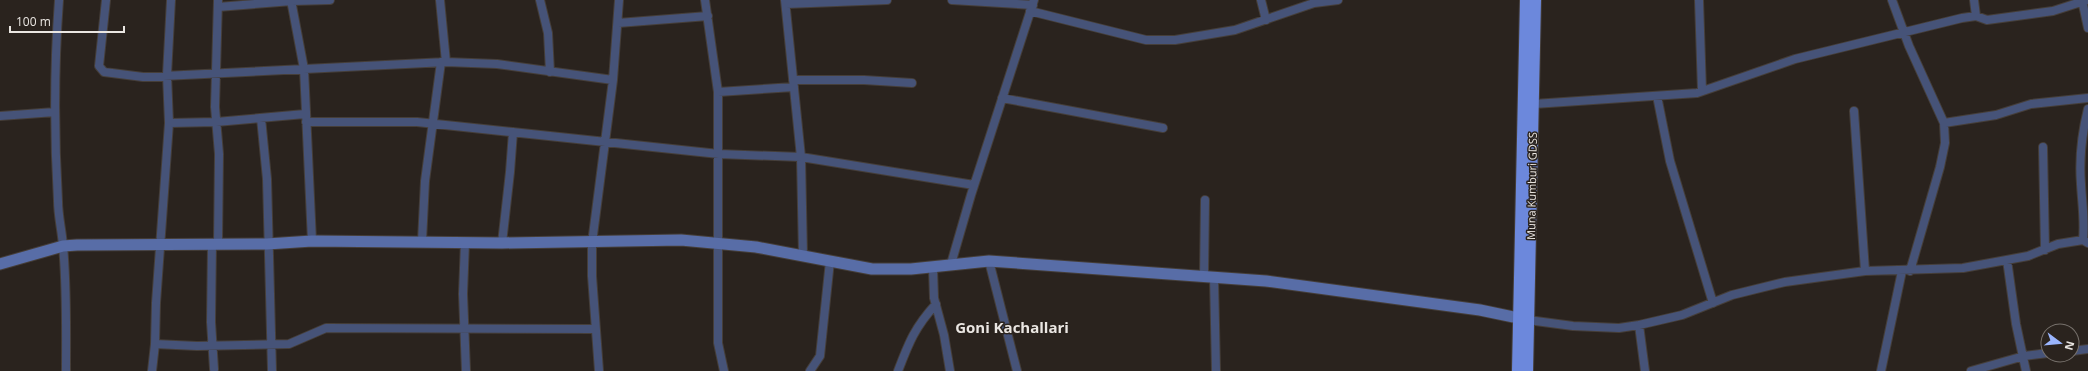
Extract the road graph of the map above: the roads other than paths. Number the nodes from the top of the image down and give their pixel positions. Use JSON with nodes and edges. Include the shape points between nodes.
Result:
{"nodes":[{"id":1,"x":59,"y":0,"type":"edge"},
{"id":2,"x":106,"y":0,"type":"edge"},
{"id":3,"x":171,"y":0,"type":"edge"},
{"id":4,"x":292,"y":0,"type":"edge"},
{"id":5,"x":330,"y":0,"type":"edge"},
{"id":6,"x":440,"y":0,"type":"edge"},
{"id":7,"x":540,"y":0,"type":"edge"},
{"id":8,"x":619,"y":0,"type":"edge"},
{"id":9,"x":705,"y":0,"type":"edge"},
{"id":10,"x":887,"y":0,"type":"edge"},
{"id":11,"x":952,"y":0,"type":"edge"},
{"id":12,"x":1261,"y":0,"type":"edge"},
{"id":13,"x":1338,"y":0,"type":"edge"},
{"id":14,"x":1526,"y":0,"type":"edge"},
{"id":15,"x":1535,"y":0,"type":"edge"},
{"id":16,"x":1699,"y":0,"type":"edge"},
{"id":17,"x":1892,"y":0,"type":"edge"},
{"id":18,"x":1974,"y":0,"type":"edge"},
{"id":19,"x":2084,"y":0,"type":"edge"},
{"id":20,"x":786,"y":2,"type":"edge"},
{"id":21,"x":218,"y":4,"type":"edge"},
{"id":22,"x":1033,"y":5,"type":"edge"},
{"id":23,"x":708,"y":16,"type":"junction"},
{"id":24,"x":1976,"y":16,"type":"junction"},
{"id":25,"x":1266,"y":20,"type":"junction"},
{"id":26,"x":618,"y":23,"type":"junction"},
{"id":27,"x":2088,"y":28,"type":"edge"},
{"id":28,"x":1903,"y":31,"type":"junction"},
{"id":29,"x":444,"y":62,"type":"junction"},
{"id":30,"x":304,"y":69,"type":"junction"},
{"id":31,"x":550,"y":72,"type":"junction"},
{"id":32,"x":216,"y":74,"type":"junction"},
{"id":33,"x":167,"y":75,"type":"junction"},
{"id":34,"x":613,"y":80,"type":"junction"},
{"id":35,"x":912,"y":83,"type":"dead end"},
{"id":36,"x":794,"y":84,"type":"junction"},
{"id":37,"x":1702,"y":91,"type":"junction"},
{"id":38,"x":718,"y":92,"type":"junction"},
{"id":39,"x":1657,"y":96,"type":"junction"},
{"id":40,"x":1002,"y":98,"type":"junction"},
{"id":41,"x":2088,"y":98,"type":"edge"},
{"id":42,"x":1534,"y":104,"type":"junction"},
{"id":43,"x":2088,"y":109,"type":"edge"},
{"id":44,"x":1854,"y":111,"type":"dead end"},
{"id":45,"x":55,"y":112,"type":"junction"},
{"id":46,"x":0,"y":116,"type":"edge"},
{"id":47,"x":261,"y":118,"type":"junction"},
{"id":48,"x":306,"y":118,"type":"junction"},
{"id":49,"x":216,"y":122,"type":"junction"},
{"id":50,"x":169,"y":123,"type":"junction"},
{"id":51,"x":1944,"y":123,"type":"junction"},
{"id":52,"x":434,"y":124,"type":"junction"},
{"id":53,"x":1163,"y":128,"type":"dead end"},
{"id":54,"x":513,"y":132,"type":"junction"},
{"id":55,"x":604,"y":142,"type":"junction"},
{"id":56,"x":2043,"y":147,"type":"dead end"},
{"id":57,"x":718,"y":154,"type":"junction"},
{"id":58,"x":801,"y":156,"type":"junction"},
{"id":59,"x":974,"y":185,"type":"junction"},
{"id":60,"x":1205,"y":200,"type":"dead end"},
{"id":61,"x":312,"y":241,"type":"junction"},
{"id":62,"x":422,"y":241,"type":"junction"},
{"id":63,"x":465,"y":242,"type":"junction"},
{"id":64,"x":2086,"y":242,"type":"edge"},
{"id":65,"x":161,"y":243,"type":"junction"},
{"id":66,"x":215,"y":243,"type":"junction"},
{"id":67,"x":502,"y":243,"type":"junction"},
{"id":68,"x":592,"y":243,"type":"junction"},
{"id":69,"x":267,"y":244,"type":"junction"},
{"id":70,"x":717,"y":244,"type":"junction"},
{"id":71,"x":63,"y":246,"type":"junction"},
{"id":72,"x":2045,"y":250,"type":"junction"},
{"id":73,"x":803,"y":256,"type":"junction"},
{"id":74,"x":2008,"y":260,"type":"junction"},
{"id":75,"x":830,"y":261,"type":"junction"},
{"id":76,"x":990,"y":261,"type":"junction"},
{"id":77,"x":0,"y":264,"type":"edge"},
{"id":78,"x":951,"y":264,"type":"junction"},
{"id":79,"x":934,"y":268,"type":"junction"},
{"id":80,"x":1865,"y":271,"type":"junction"},
{"id":81,"x":1906,"y":271,"type":"junction"},
{"id":82,"x":1209,"y":277,"type":"junction"},
{"id":83,"x":1713,"y":303,"type":"junction"},
{"id":84,"x":936,"y":304,"type":"junction"},
{"id":85,"x":1524,"y":320,"type":"junction"},
{"id":86,"x":1639,"y":325,"type":"junction"},
{"id":87,"x":464,"y":329,"type":"junction"},
{"id":88,"x":594,"y":329,"type":"junction"},
{"id":89,"x":155,"y":344,"type":"junction"},
{"id":90,"x":272,"y":344,"type":"junction"},
{"id":91,"x":213,"y":346,"type":"junction"},
{"id":92,"x":2040,"y":354,"type":"edge"},
{"id":93,"x":2024,"y":356,"type":"junction"},
{"id":94,"x":214,"y":369,"type":"dead end"},
{"id":95,"x":66,"y":371,"type":"edge"},
{"id":96,"x":152,"y":371,"type":"edge"},
{"id":97,"x":272,"y":371,"type":"edge"},
{"id":98,"x":466,"y":371,"type":"edge"},
{"id":99,"x":599,"y":371,"type":"edge"},
{"id":100,"x":724,"y":371,"type":"edge"},
{"id":101,"x":810,"y":371,"type":"edge"},
{"id":102,"x":898,"y":371,"type":"edge"},
{"id":103,"x":950,"y":371,"type":"edge"},
{"id":104,"x":1017,"y":371,"type":"edge"},
{"id":105,"x":1216,"y":371,"type":"edge"},
{"id":106,"x":1518,"y":371,"type":"edge"},
{"id":107,"x":1527,"y":371,"type":"edge"},
{"id":108,"x":1645,"y":371,"type":"edge"},
{"id":109,"x":1881,"y":371,"type":"edge"},
{"id":110,"x":1971,"y":371,"type":"edge"},
{"id":111,"x":2026,"y":371,"type":"edge"}],
"edges":[{"from":1,"to":45,"type":"street"},
{"from":2,"to":33,"type":"street","via":[[99,66],[104,72],[143,77]]},
{"from":3,"to":33,"type":"street"},
{"from":4,"to":5,"type":"street"},
{"from":4,"to":21,"type":"street"},
{"from":4,"to":30,"type":"street"},
{"from":6,"to":29,"type":"street"},
{"from":7,"to":31,"type":"street","via":[[548,33]]},
{"from":8,"to":26,"type":"street"},
{"from":9,"to":23,"type":"street"},
{"from":10,"to":20,"type":"street"},
{"from":11,"to":22,"type":"street"},
{"from":12,"to":25,"type":"street"},
{"from":13,"to":25,"type":"street","via":[[1314,3]]},
{"from":14,"to":85,"type":"highway","name":"Muna Kumburi GDSS"},
{"from":15,"to":42,"type":"highway","name":"Muna Kumburi GDSS"},
{"from":16,"to":37,"type":"street"},
{"from":17,"to":28,"type":"street"},
{"from":18,"to":24,"type":"street"},
{"from":19,"to":24,"type":"street","via":[[2040,13],[1987,20]]},
{"from":19,"to":27,"type":"street"},
{"from":20,"to":36,"type":"street"},
{"from":21,"to":32,"type":"street"},
{"from":22,"to":25,"type":"street","via":[[1146,40],[1162,41],[1235,30]]},
{"from":22,"to":40,"type":"street"},
{"from":23,"to":26,"type":"street"},
{"from":23,"to":38,"type":"street"},
{"from":24,"to":28,"type":"street"},
{"from":26,"to":34,"type":"street"},
{"from":28,"to":37,"type":"street","via":[[1853,46],[1795,58]]},
{"from":28,"to":51,"type":"street"},
{"from":29,"to":30,"type":"street"},
{"from":29,"to":31,"type":"street","via":[[497,64]]},
{"from":29,"to":52,"type":"street"},
{"from":30,"to":32,"type":"street"},
{"from":30,"to":48,"type":"street"},
{"from":31,"to":34,"type":"street"},
{"from":32,"to":33,"type":"street"},
{"from":32,"to":49,"type":"street"},
{"from":33,"to":50,"type":"street"},
{"from":34,"to":55,"type":"street"},
{"from":35,"to":36,"type":"street","via":[[864,80]]},
{"from":36,"to":38,"type":"street"},
{"from":36,"to":58,"type":"street"},
{"from":37,"to":39,"type":"street"},
{"from":38,"to":57,"type":"street"},
{"from":39,"to":42,"type":"street"},
{"from":39,"to":83,"type":"street","via":[[1670,162]]},
{"from":40,"to":53,"type":"street"},
{"from":40,"to":59,"type":"street"},
{"from":41,"to":51,"type":"street","via":[[2031,104],[1996,115]]},
{"from":42,"to":85,"type":"highway","name":"Muna Kumburi GDSS"},
{"from":43,"to":64,"type":"street","via":[[2081,153]]},
{"from":44,"to":80,"type":"street"},
{"from":45,"to":46,"type":"street"},
{"from":45,"to":71,"type":"street","via":[[58,203]]},
{"from":47,"to":48,"type":"street"},
{"from":47,"to":49,"type":"street"},
{"from":47,"to":69,"type":"street","via":[[267,179]]},
{"from":48,"to":52,"type":"street"},
{"from":48,"to":61,"type":"street"},
{"from":49,"to":50,"type":"street"},
{"from":49,"to":66,"type":"street","via":[[220,154]]},
{"from":50,"to":65,"type":"street"},
{"from":51,"to":81,"type":"street","via":[[1945,143],[1940,167]]},
{"from":52,"to":54,"type":"street"},
{"from":52,"to":62,"type":"street","via":[[425,181]]},
{"from":54,"to":55,"type":"street"},
{"from":54,"to":67,"type":"street"},
{"from":55,"to":57,"type":"street"},
{"from":55,"to":68,"type":"street"},
{"from":56,"to":72,"type":"street"},
{"from":57,"to":58,"type":"street"},
{"from":57,"to":70,"type":"street"},
{"from":58,"to":59,"type":"street"},
{"from":58,"to":73,"type":"street"},
{"from":59,"to":78,"type":"street"},
{"from":60,"to":82,"type":"street"},
{"from":61,"to":62,"type":"main road"},
{"from":61,"to":69,"type":"main road"},
{"from":62,"to":63,"type":"main road"},
{"from":63,"to":67,"type":"main road"},
{"from":63,"to":87,"type":"street"},
{"from":64,"to":72,"type":"street","via":[[2058,244]]},
{"from":65,"to":66,"type":"main road"},
{"from":65,"to":71,"type":"main road"},
{"from":65,"to":89,"type":"street"},
{"from":66,"to":69,"type":"main road"},
{"from":66,"to":91,"type":"street"},
{"from":67,"to":68,"type":"main road"},
{"from":68,"to":70,"type":"main road","via":[[681,240]]},
{"from":68,"to":88,"type":"street"},
{"from":69,"to":90,"type":"street"},
{"from":70,"to":73,"type":"main road","via":[[756,247]]},
{"from":70,"to":100,"type":"street","via":[[718,343]]},
{"from":71,"to":77,"type":"main road"},
{"from":71,"to":95,"type":"street","via":[[67,311]]},
{"from":72,"to":74,"type":"street"},
{"from":73,"to":75,"type":"main road"},
{"from":74,"to":81,"type":"street","via":[[1963,268]]},
{"from":74,"to":93,"type":"street","via":[[2016,324]]},
{"from":75,"to":79,"type":"main road","via":[[872,269]]},
{"from":75,"to":101,"type":"street","via":[[820,356]]},
{"from":76,"to":78,"type":"main road"},
{"from":76,"to":82,"type":"main road"},
{"from":76,"to":104,"type":"street"},
{"from":78,"to":79,"type":"main road"},
{"from":79,"to":84,"type":"street"},
{"from":80,"to":81,"type":"street"},
{"from":80,"to":83,"type":"street","via":[[1785,282],[1732,295]]},
{"from":81,"to":109,"type":"street"},
{"from":82,"to":85,"type":"main road","via":[[1266,281],[1437,304]]},
{"from":82,"to":105,"type":"street"},
{"from":83,"to":86,"type":"street","via":[[1682,315]]},
{"from":84,"to":102,"type":"street","via":[[919,323]]},
{"from":84,"to":103,"type":"street"},
{"from":85,"to":86,"type":"street","via":[[1573,326],[1619,328]]},
{"from":85,"to":106,"type":"highway","name":"Muna Kumburi GDSS"},
{"from":85,"to":107,"type":"highway","name":"Muna Kumburi GDSS"},
{"from":86,"to":108,"type":"street"},
{"from":87,"to":88,"type":"street"},
{"from":87,"to":90,"type":"street","via":[[326,328],[289,344]]},
{"from":87,"to":98,"type":"street"},
{"from":88,"to":99,"type":"street"},
{"from":89,"to":91,"type":"street"},
{"from":89,"to":96,"type":"street"},
{"from":90,"to":91,"type":"street"},
{"from":90,"to":97,"type":"street"},
{"from":91,"to":94,"type":"street"},
{"from":92,"to":93,"type":"street"},
{"from":93,"to":110,"type":"street"},
{"from":93,"to":111,"type":"street"}]}
